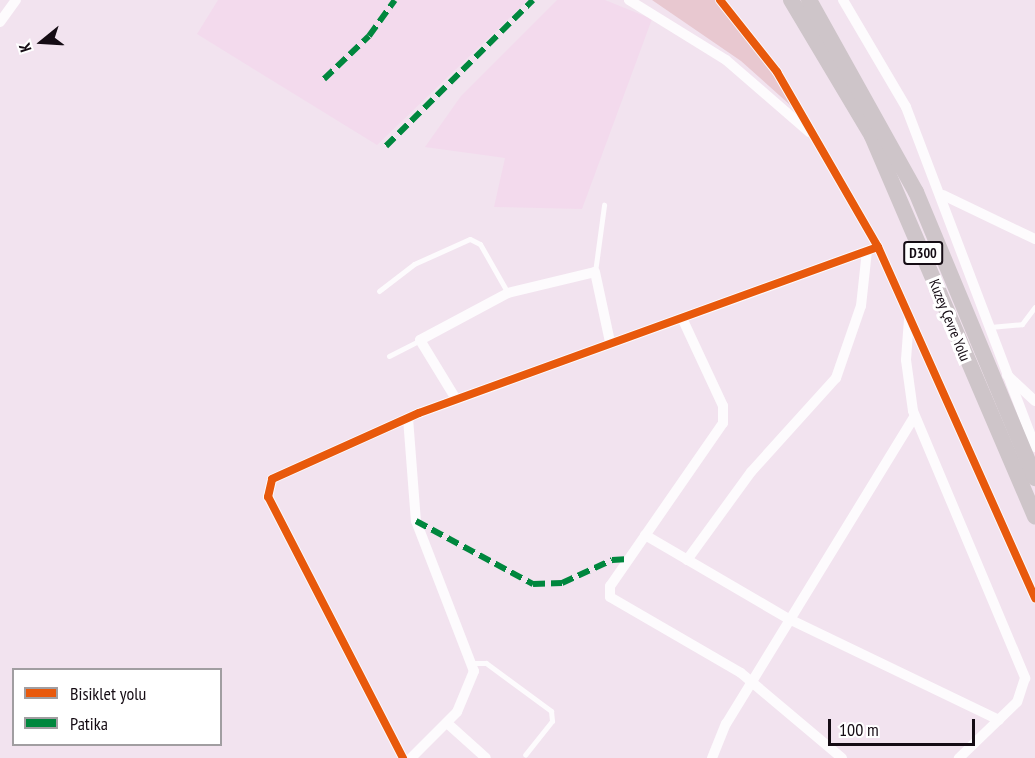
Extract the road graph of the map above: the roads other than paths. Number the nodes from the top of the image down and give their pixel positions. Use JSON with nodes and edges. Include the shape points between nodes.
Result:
{"nodes":[{"id":1,"x":16,"y":0,"type":"edge"},
{"id":2,"x":629,"y":0,"type":"edge"},
{"id":3,"x":720,"y":0,"type":"edge"},
{"id":4,"x":791,"y":0,"type":"edge"},
{"id":5,"x":809,"y":0,"type":"edge"},
{"id":6,"x":843,"y":0,"type":"edge"},
{"id":7,"x":0,"y":22,"type":"edge"},
{"id":8,"x":824,"y":147,"type":"junction"},
{"id":9,"x":942,"y":195,"type":"junction"},
{"id":10,"x":604,"y":205,"type":"dead end"},
{"id":11,"x":1035,"y":239,"type":"edge"},
{"id":12,"x":872,"y":249,"type":"junction"},
{"id":13,"x":595,"y":272,"type":"junction"},
{"id":14,"x":379,"y":291,"type":"dead end"},
{"id":15,"x":508,"y":292,"type":"junction"},
{"id":16,"x":1035,"y":307,"type":"edge"},
{"id":17,"x":682,"y":318,"type":"junction"},
{"id":18,"x":909,"y":318,"type":"junction"},
{"id":19,"x":988,"y":326,"type":"junction"},
{"id":20,"x":420,"y":340,"type":"junction"},
{"id":21,"x":610,"y":342,"type":"junction"},
{"id":22,"x":389,"y":356,"type":"dead end"},
{"id":23,"x":1006,"y":374,"type":"junction"},
{"id":24,"x":456,"y":399,"type":"junction"},
{"id":25,"x":1035,"y":401,"type":"edge"},
{"id":26,"x":915,"y":416,"type":"junction"},
{"id":27,"x":408,"y":418,"type":"junction"},
{"id":28,"x":1035,"y":447,"type":"edge"},
{"id":29,"x":1035,"y":478,"type":"edge"},
{"id":30,"x":1035,"y":517,"type":"edge"},
{"id":31,"x":645,"y":536,"type":"junction"},
{"id":32,"x":687,"y":560,"type":"junction"},
{"id":33,"x":1035,"y":598,"type":"edge"},
{"id":34,"x":789,"y":619,"type":"junction"},
{"id":35,"x":473,"y":663,"type":"junction"},
{"id":36,"x":753,"y":682,"type":"junction"},
{"id":37,"x":999,"y":720,"type":"junction"},
{"id":38,"x":447,"y":723,"type":"junction"},
{"id":39,"x":525,"y":755,"type":"dead end"},
{"id":40,"x":403,"y":758,"type":"edge"},
{"id":41,"x":411,"y":758,"type":"edge"},
{"id":42,"x":486,"y":758,"type":"edge"},
{"id":43,"x":712,"y":758,"type":"edge"},
{"id":44,"x":842,"y":758,"type":"edge"},
{"id":45,"x":959,"y":758,"type":"edge"}],
"edges":[{"from":1,"to":7,"type":"street"},
{"from":2,"to":8,"type":"street","via":[[726,60]]},
{"from":3,"to":8,"type":"street","via":[[777,72]]},
{"from":4,"to":30,"type":"highway","name":"Kuzey Çevre Yolu","number":"D300","via":[[872,136]]},
{"from":5,"to":29,"type":"highway","name":"Kuzey Çevre Yolu","number":"D300","via":[[916,192]]},
{"from":6,"to":9,"type":"street","via":[[906,107]]},
{"from":8,"to":12,"type":"street"},
{"from":9,"to":11,"type":"street"},
{"from":9,"to":19,"type":"street"},
{"from":10,"to":13,"type":"lane"},
{"from":12,"to":17,"type":"street"},
{"from":12,"to":18,"type":"street"},
{"from":12,"to":32,"type":"street","via":[[861,306],[836,378],[751,472]]},
{"from":13,"to":15,"type":"street"},
{"from":13,"to":21,"type":"street"},
{"from":14,"to":15,"type":"lane","via":[[414,264],[470,239],[480,243]]},
{"from":15,"to":20,"type":"street"},
{"from":16,"to":19,"type":"lane","via":[[1022,324]]},
{"from":17,"to":21,"type":"street"},
{"from":17,"to":31,"type":"street","via":[[724,418]]},
{"from":18,"to":26,"type":"street","via":[[907,378]]},
{"from":18,"to":33,"type":"street"},
{"from":19,"to":23,"type":"street"},
{"from":20,"to":22,"type":"lane"},
{"from":20,"to":24,"type":"street"},
{"from":21,"to":24,"type":"street"},
{"from":23,"to":25,"type":"street"},
{"from":23,"to":28,"type":"street"},
{"from":24,"to":27,"type":"street"},
{"from":26,"to":34,"type":"street"},
{"from":26,"to":37,"type":"street","via":[[1023,671],[1021,697]]},
{"from":27,"to":35,"type":"street","via":[[416,521]]},
{"from":27,"to":40,"type":"street","via":[[274,477],[267,489]]},
{"from":31,"to":32,"type":"street"},
{"from":31,"to":36,"type":"street","via":[[610,586],[611,600]]},
{"from":32,"to":34,"type":"street"},
{"from":34,"to":36,"type":"street"},
{"from":34,"to":37,"type":"street"},
{"from":35,"to":38,"type":"street","via":[[469,693]]},
{"from":35,"to":39,"type":"lane","via":[[486,663],[551,711],[552,722]]},
{"from":36,"to":43,"type":"street"},
{"from":36,"to":44,"type":"street"},
{"from":37,"to":45,"type":"street"},
{"from":38,"to":41,"type":"street"},
{"from":38,"to":42,"type":"street"}]}
